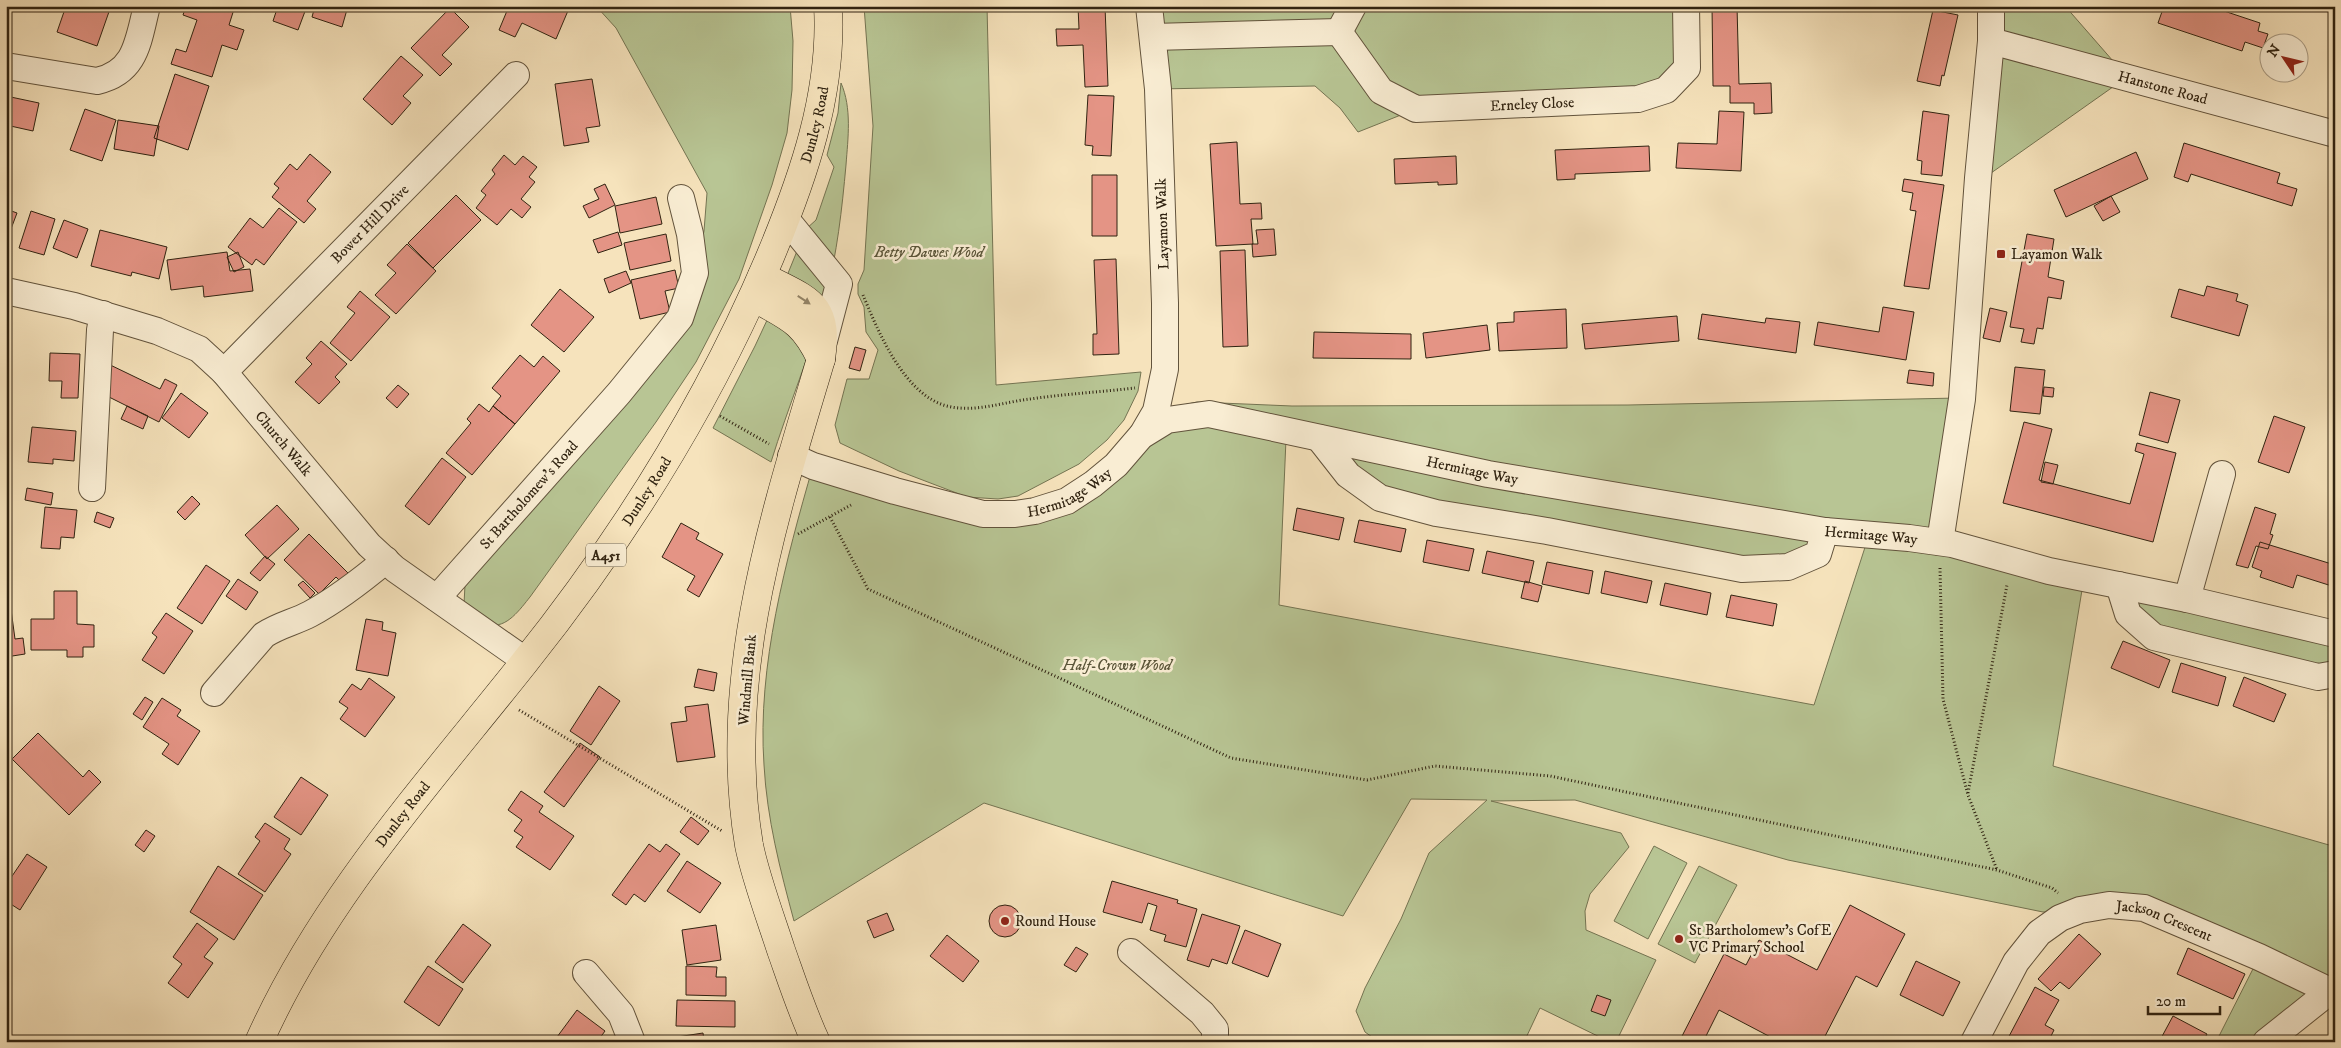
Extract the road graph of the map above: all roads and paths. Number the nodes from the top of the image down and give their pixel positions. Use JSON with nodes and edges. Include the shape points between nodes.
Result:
{"nodes":[{"id":1,"x":147,"y":6,"type":"edge"},
{"id":2,"x":828,"y":6,"type":"edge"},
{"id":3,"x":1149,"y":6,"type":"edge"},
{"id":4,"x":1353,"y":6,"type":"edge"},
{"id":5,"x":1686,"y":6,"type":"edge"},
{"id":6,"x":1991,"y":6,"type":"edge"},
{"id":7,"x":1339,"y":32,"type":"junction"},
{"id":8,"x":1153,"y":37,"type":"junction"},
{"id":9,"x":1991,"y":41,"type":"junction"},
{"id":10,"x":6,"y":66,"type":"edge"},
{"id":11,"x":516,"y":75,"type":"dead end"},
{"id":12,"x":2335,"y":134,"type":"edge"},
{"id":13,"x":680,"y":198,"type":"dead end"},
{"id":14,"x":786,"y":220,"type":"junction"},
{"id":15,"x":758,"y":287,"type":"junction"},
{"id":16,"x":6,"y":291,"type":"edge"},
{"id":17,"x":862,"y":293,"type":"dead end"},
{"id":18,"x":103,"y":314,"type":"junction"},
{"id":19,"x":823,"y":350,"type":"junction"},
{"id":20,"x":224,"y":372,"type":"junction"},
{"id":21,"x":1162,"y":386,"type":"junction"},
{"id":22,"x":700,"y":404,"type":"junction"},
{"id":23,"x":1141,"y":436,"type":"junction"},
{"id":24,"x":1319,"y":438,"type":"junction"},
{"id":25,"x":791,"y":456,"type":"junction"},
{"id":26,"x":2222,"y":474,"type":"dead end"},
{"id":27,"x":882,"y":487,"type":"junction"},
{"id":28,"x":92,"y":488,"type":"dead end"},
{"id":29,"x":830,"y":517,"type":"junction"},
{"id":30,"x":1825,"y":531,"type":"junction"},
{"id":31,"x":1940,"y":542,"type":"junction"},
{"id":32,"x":766,"y":551,"type":"junction"},
{"id":33,"x":386,"y":560,"type":"junction"},
{"id":34,"x":2012,"y":562,"type":"junction"},
{"id":35,"x":2119,"y":585,"type":"junction"},
{"id":36,"x":437,"y":598,"type":"junction"},
{"id":37,"x":2187,"y":599,"type":"junction"},
{"id":38,"x":2335,"y":634,"type":"edge"},
{"id":39,"x":526,"y":661,"type":"junction"},
{"id":40,"x":2335,"y":674,"type":"edge"},
{"id":41,"x":214,"y":693,"type":"dead end"},
{"id":42,"x":498,"y":696,"type":"junction"},
{"id":43,"x":1968,"y":795,"type":"junction"},
{"id":44,"x":750,"y":847,"type":"junction"},
{"id":45,"x":1997,"y":870,"type":"junction"},
{"id":46,"x":2080,"y":910,"type":"junction"},
{"id":47,"x":1130,"y":952,"type":"dead end"},
{"id":48,"x":586,"y":973,"type":"dead end"},
{"id":49,"x":811,"y":1030,"type":"edge"},
{"id":50,"x":259,"y":1042,"type":"edge"},
{"id":51,"x":632,"y":1042,"type":"edge"},
{"id":52,"x":1215,"y":1042,"type":"edge"},
{"id":53,"x":1974,"y":1042,"type":"edge"},
{"id":54,"x":2266,"y":1042,"type":"edge"}],
"edges":[{"from":1,"to":10,"type":"street","via":[[134,56],[112,78],[97,81]]},
{"from":2,"to":14,"type":"main road","name":"Dunley Road","number":"A451","via":[[823,89],[813,137]]},
{"from":3,"to":8,"type":"street","name":"Layamon Walk"},
{"from":4,"to":7,"type":"street"},
{"from":5,"to":7,"type":"street","name":"Erneley Close","via":[[1687,68],[1666,90],[1638,99],[1416,109],[1381,91]]},
{"from":6,"to":9,"type":"street"},
{"from":7,"to":8,"type":"street"},
{"from":8,"to":21,"type":"street","name":"Layamon Walk","via":[[1158,89],[1165,303]]},
{"from":9,"to":12,"type":"street","name":"Hanstone Road"},
{"from":9,"to":31,"type":"street","via":[[1962,399]]},
{"from":11,"to":20,"type":"street","name":"Bower Hill Drive"},
{"from":13,"to":36,"type":"street","name":"St Bartholomew's Road","via":[[690,234],[695,273],[680,318],[619,393]]},
{"from":14,"to":15,"type":"main road","name":"Dunley Road","number":"A451"},
{"from":14,"to":19,"type":"street","via":[[839,284]]},
{"from":15,"to":19,"type":"main road","via":[[804,328]]},
{"from":15,"to":22,"type":"main road","name":"Dunley Road","number":"A451"},
{"from":16,"to":18,"type":"street","name":"Church Walk"},
{"from":17,"to":21,"type":"path","via":[[879,336],[910,381],[928,398],[947,406],[982,407]]},
{"from":18,"to":20,"type":"street","name":"Church Walk","via":[[187,343],[204,353]]},
{"from":18,"to":28,"type":"street"},
{"from":19,"to":25,"type":"main road","name":"Windmill Bank"},
{"from":20,"to":33,"type":"street","name":"Church Walk","via":[[355,531]]},
{"from":21,"to":23,"type":"street","name":"Layamon Walk","via":[[1156,411]]},
{"from":22,"to":25,"type":"path"},
{"from":22,"to":39,"type":"main road","name":"Dunley Road","number":"A451","via":[[605,556]]},
{"from":23,"to":24,"type":"street","name":"Hermitage Way","via":[[1167,420],[1209,414]]},
{"from":23,"to":27,"type":"street","name":"Hermitage Way","via":[[1116,465],[1093,484],[1067,501],[1035,511],[983,514]]},
{"from":24,"to":30,"type":"street","name":"Hermitage Way","via":[[1488,474]]},
{"from":24,"to":30,"type":"street","via":[[1348,475],[1380,498],[1436,513],[1547,530],[1742,569],[1788,567],[1818,554]]},
{"from":25,"to":27,"type":"street","name":"Hermitage Way"},
{"from":25,"to":32,"type":"main road","name":"Windmill Bank"},
{"from":26,"to":37,"type":"street"},
{"from":27,"to":29,"type":"path"},
{"from":29,"to":32,"type":"path"},
{"from":29,"to":45,"type":"path","via":[[868,589],[1231,758],[1367,780],[1435,766],[1550,776]]},
{"from":30,"to":31,"type":"street","name":"Hermitage Way"},
{"from":31,"to":34,"type":"street","name":"Hermitage Way"},
{"from":31,"to":43,"type":"path","via":[[1943,699]]},
{"from":32,"to":44,"type":"main road","name":"Windmill Bank","via":[[752,621],[742,714],[743,799]]},
{"from":33,"to":36,"type":"street","name":"Church Walk"},
{"from":33,"to":41,"type":"street","via":[[345,593],[309,615],[264,635]]},
{"from":34,"to":35,"type":"street","name":"Hermitage Way"},
{"from":34,"to":43,"type":"path"},
{"from":35,"to":37,"type":"street","name":"Hermitage Way"},
{"from":35,"to":40,"type":"street","via":[[2128,614],[2154,637],[2318,677]]},
{"from":36,"to":39,"type":"street","name":"Church Walk"},
{"from":37,"to":38,"type":"street","name":"Hermitage Way"},
{"from":39,"to":42,"type":"main road","name":"Dunley Road","number":"A451"},
{"from":42,"to":44,"type":"path"},
{"from":42,"to":50,"type":"main road","name":"Dunley Road","number":"A451","via":[[394,824],[323,924],[281,994]]},
{"from":43,"to":45,"type":"path"},
{"from":44,"to":49,"type":"main road","name":"Windmill Bank","via":[[774,929]]},
{"from":45,"to":46,"type":"path","via":[[2052,888]]},
{"from":46,"to":53,"type":"street","name":"Jackson Crescent","via":[[2060,918],[2039,933],[2016,962]]},
{"from":46,"to":54,"type":"street","name":"Jackson Crescent","via":[[2109,905],[2144,908],[2330,991]]},
{"from":47,"to":52,"type":"street","via":[[1202,1014],[1215,1028]]},
{"from":48,"to":51,"type":"street","via":[[621,1014]]}]}
